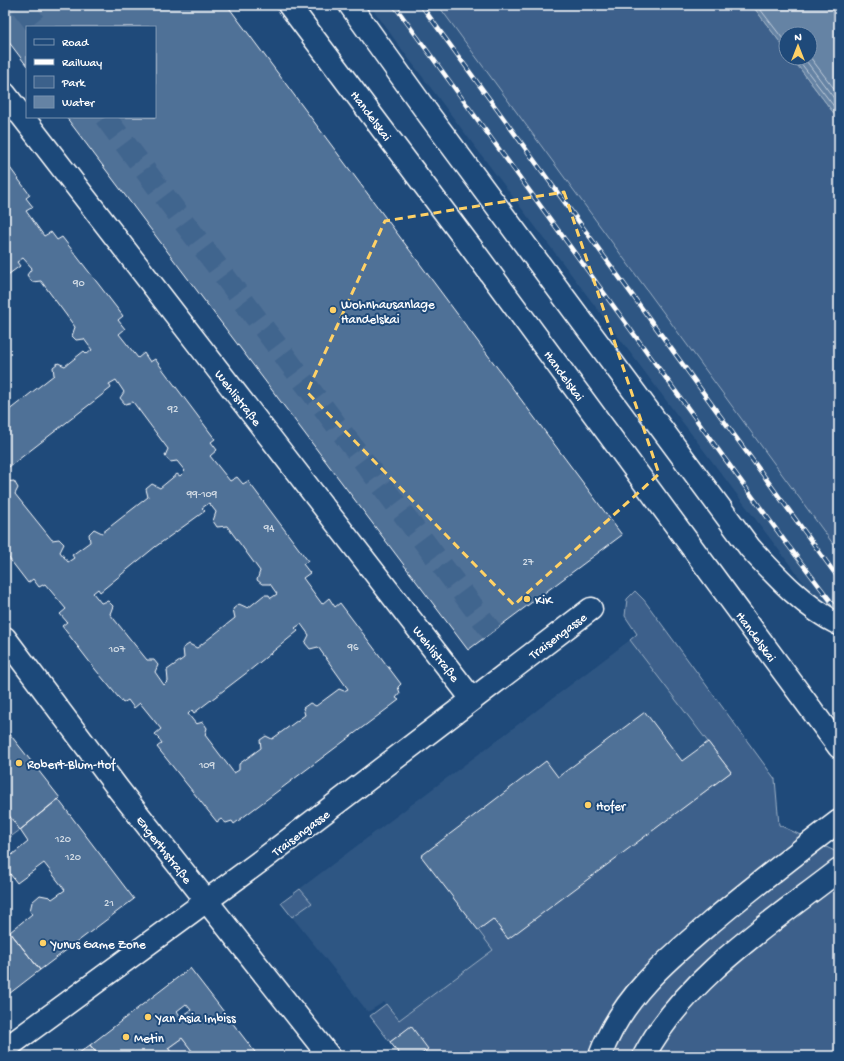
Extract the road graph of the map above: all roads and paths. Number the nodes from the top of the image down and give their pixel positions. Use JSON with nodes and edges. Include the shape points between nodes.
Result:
{"nodes":[{"id":1,"x":289,"y":5,"type":"edge"},
{"id":2,"x":350,"y":5,"type":"edge"},
{"id":3,"x":5,"y":94,"type":"edge"},
{"id":4,"x":591,"y":609,"type":"dead end"},
{"id":5,"x":839,"y":624,"type":"edge"},
{"id":6,"x":5,"y":638,"type":"edge"},
{"id":7,"x":472,"y":699,"type":"junction"},
{"id":8,"x":839,"y":747,"type":"edge"},
{"id":9,"x":839,"y":821,"type":"edge"},
{"id":10,"x":839,"y":870,"type":"edge"},
{"id":11,"x":207,"y":901,"type":"junction"},
{"id":12,"x":5,"y":1049,"type":"edge"},
{"id":13,"x":329,"y":1056,"type":"edge"},
{"id":14,"x":600,"y":1056,"type":"edge"},
{"id":15,"x":644,"y":1056,"type":"edge"}],
"edges":[{"from":1,"to":8,"type":"main road","name":"Handelskai","via":[[478,256]]},
{"from":2,"to":5,"type":"main road","via":[[750,548],[794,592],[823,616]]},
{"from":3,"to":7,"type":"main road","name":"Wehlistraße"},
{"from":4,"to":7,"type":"main road","name":"Traisengasse"},
{"from":6,"to":11,"type":"main road","name":"Engerthstraße","via":[[119,790]]},
{"from":7,"to":11,"type":"main road","name":"Traisengasse"},
{"from":9,"to":14,"type":"main road","via":[[678,950],[642,986],[618,1016]]},
{"from":10,"to":15,"type":"main road","via":[[706,977],[673,1012],[654,1037]]},
{"from":11,"to":12,"type":"main road","name":"Traisengasse"},
{"from":11,"to":13,"type":"main road","name":"Engerthstraße"}]}
